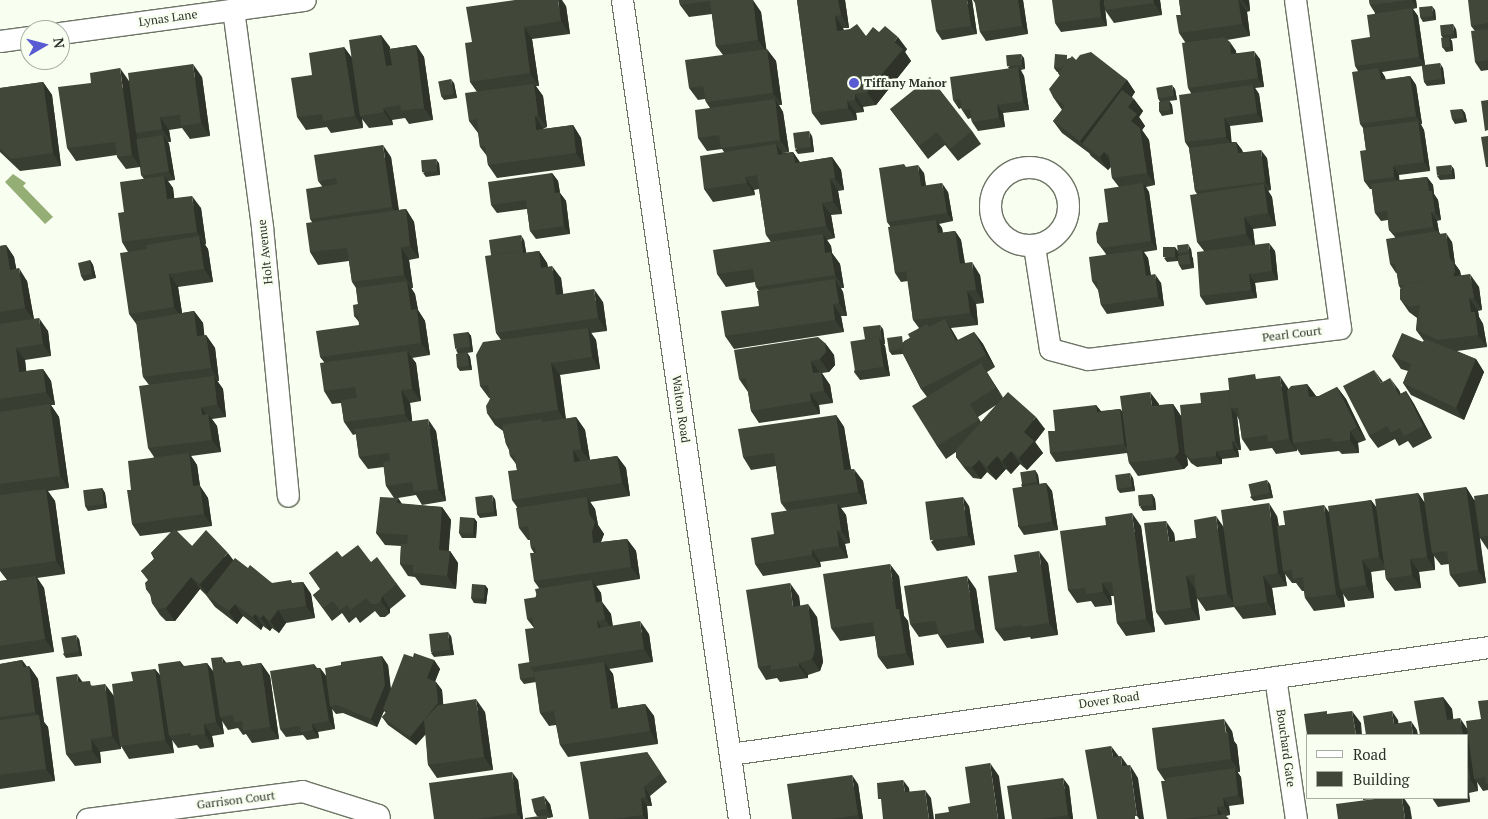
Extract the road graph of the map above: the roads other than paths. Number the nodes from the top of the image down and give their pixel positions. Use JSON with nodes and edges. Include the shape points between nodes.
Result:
{"nodes":[{"id":1,"x":305,"y":0,"type":"edge"},
{"id":2,"x":622,"y":0,"type":"edge"},
{"id":3,"x":1295,"y":0,"type":"edge"},
{"id":4,"x":234,"y":9,"type":"junction"},
{"id":5,"x":70,"y":32,"type":"edge"},
{"id":6,"x":20,"y":38,"type":"edge"},
{"id":7,"x":0,"y":41,"type":"edge"},
{"id":8,"x":1034,"y":246,"type":"dead end"},
{"id":9,"x":288,"y":496,"type":"dead end"},
{"id":10,"x":1488,"y":647,"type":"edge"},
{"id":11,"x":1275,"y":677,"type":"junction"},
{"id":12,"x":730,"y":754,"type":"junction"},
{"id":13,"x":87,"y":819,"type":"edge"},
{"id":14,"x":378,"y":819,"type":"edge"},
{"id":15,"x":739,"y":819,"type":"edge"},
{"id":16,"x":1296,"y":819,"type":"edge"}],
"edges":[{"from":1,"to":4,"type":"street","name":"Lynas Lane"},
{"from":2,"to":12,"type":"street","name":"Walton Road"},
{"from":3,"to":8,"type":"street","name":"Pearl Court","via":[[1340,328],[1088,359],[1050,349]]},
{"from":4,"to":5,"type":"street","name":"Lynas Lane"},
{"from":4,"to":9,"type":"street","name":"Holt Avenue","via":[[262,227]]},
{"from":6,"to":7,"type":"street"},
{"from":10,"to":11,"type":"street","name":"Dover Road"},
{"from":11,"to":12,"type":"street","name":"Dover Road"},
{"from":11,"to":16,"type":"street","name":"Bouchard Gate"},
{"from":12,"to":15,"type":"street","name":"Walton Road"},
{"from":13,"to":14,"type":"street","name":"Garrison Court","via":[[302,791],[378,815]]}]}
